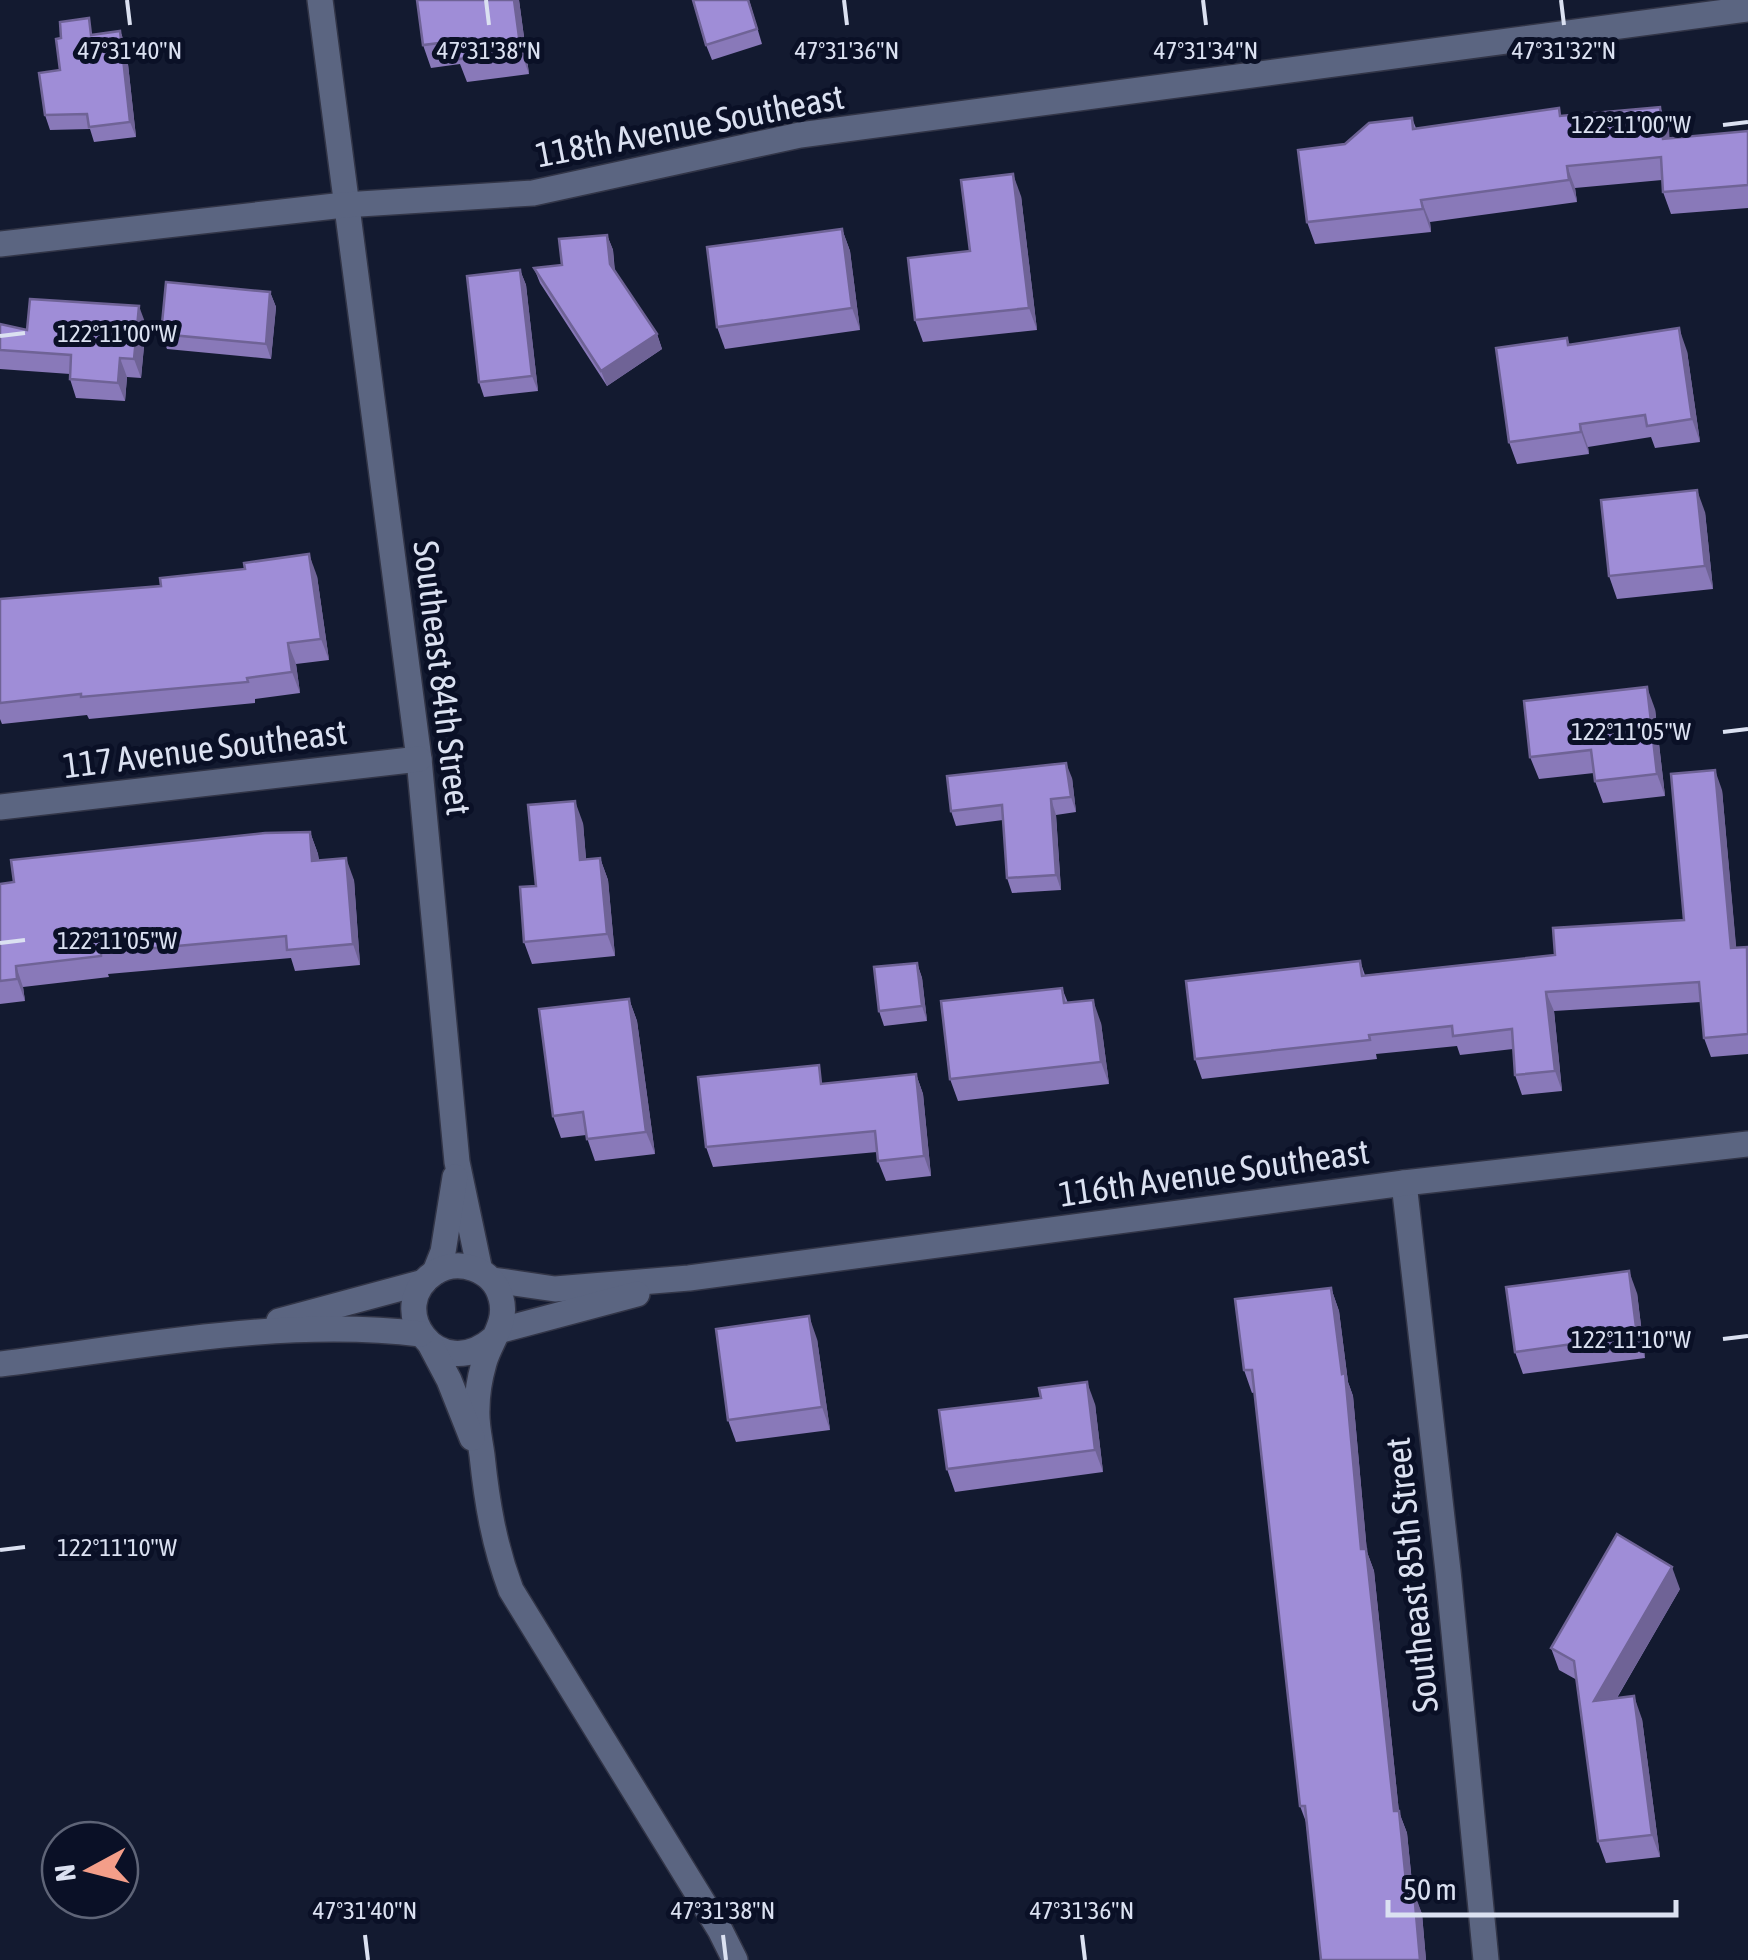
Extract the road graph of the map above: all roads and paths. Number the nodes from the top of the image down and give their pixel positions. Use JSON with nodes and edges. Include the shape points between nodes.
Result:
{"nodes":[{"id":1,"x":320,"y":0,"type":"edge"},
{"id":2,"x":1748,"y":10,"type":"edge"},
{"id":3,"x":344,"y":204,"type":"junction"},
{"id":4,"x":0,"y":244,"type":"edge"},
{"id":5,"x":419,"y":759,"type":"junction"},
{"id":6,"x":0,"y":808,"type":"edge"},
{"id":7,"x":1748,"y":1144,"type":"edge"},
{"id":8,"x":457,"y":1162,"type":"junction"},
{"id":9,"x":1404,"y":1184,"type":"junction"},
{"id":10,"x":487,"y":1276,"type":"junction"},
{"id":11,"x":430,"y":1277,"type":"junction"},
{"id":12,"x":689,"y":1278,"type":"junction"},
{"id":13,"x":496,"y":1335,"type":"junction"},
{"id":14,"x":222,"y":1337,"type":"junction"},
{"id":15,"x":426,"y":1339,"type":"junction"},
{"id":16,"x":0,"y":1364,"type":"edge"},
{"id":17,"x":484,"y":1471,"type":"junction"},
{"id":18,"x":735,"y":1960,"type":"edge"},
{"id":19,"x":1486,"y":1960,"type":"edge"}],
"edges":[{"from":1,"to":3,"type":"street","name":"Southeast 84th Street"},
{"from":2,"to":3,"type":"street","name":"118th Avenue Southeast","via":[[800,135],[533,193]]},
{"from":3,"to":4,"type":"street","name":"118th Avenue Southeast"},
{"from":3,"to":5,"type":"street","name":"Southeast 84th Street"},
{"from":5,"to":6,"type":"street","name":"117 Avenue Southeast"},
{"from":5,"to":8,"type":"street","name":"Southeast 84th Street"},
{"from":7,"to":9,"type":"street","name":"116th Avenue Southeast"},
{"from":8,"to":10,"type":"street","name":"Southeast 84th Street"},
{"from":8,"to":11,"type":"street","name":"Southeast 84th Street","via":[[443,1252]]},
{"from":9,"to":12,"type":"street","name":"116th Avenue Southeast"},
{"from":9,"to":19,"type":"street","name":"Southeast 85th Street"},
{"from":10,"to":11,"type":"street","name":"116th Avenue Southeast","via":[[450,1266]]},
{"from":10,"to":12,"type":"street","name":"116th Avenue Southeast","via":[[555,1290]]},
{"from":10,"to":13,"type":"street","via":[[501,1294]]},
{"from":11,"to":14,"type":"street","name":"116th Avenue Southeast"},
{"from":11,"to":15,"type":"street","via":[[414,1311]]},
{"from":12,"to":13,"type":"street","name":"116th Avenue Southeast"},
{"from":13,"to":15,"type":"street","name":"116th Avenue Southeast","via":[[482,1349],[452,1355]]},
{"from":13,"to":17,"type":"street","via":[[477,1409]]},
{"from":14,"to":15,"type":"street","name":"116th Avenue Southeast","via":[[362,1327]]},
{"from":14,"to":16,"type":"street","name":"116th Avenue Southeast"},
{"from":15,"to":17,"type":"street"},
{"from":17,"to":18,"type":"street","via":[[490,1522],[511,1590]]}]}
